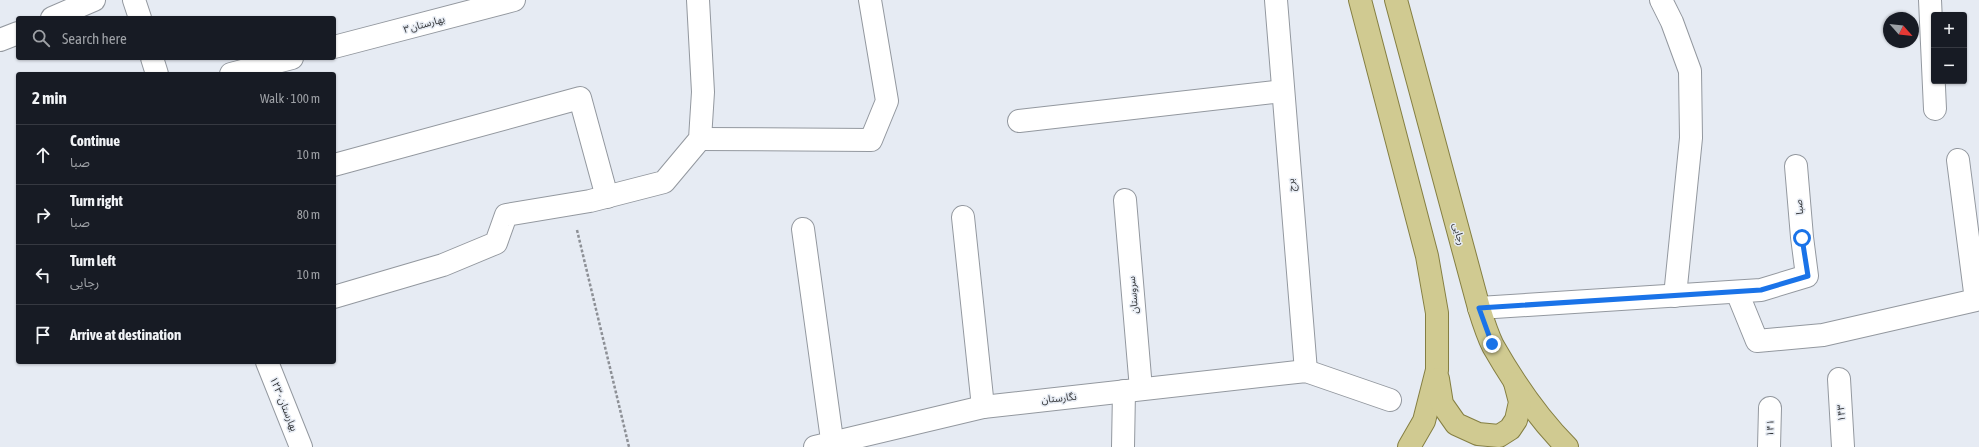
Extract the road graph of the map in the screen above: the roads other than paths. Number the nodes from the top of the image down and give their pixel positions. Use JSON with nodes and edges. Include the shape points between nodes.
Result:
{"nodes":[{"id":1,"x":94,"y":0,"type":"edge"},
{"id":2,"x":134,"y":0,"type":"edge"},
{"id":3,"x":514,"y":0,"type":"edge"},
{"id":4,"x":698,"y":0,"type":"edge"},
{"id":5,"x":870,"y":0,"type":"edge"},
{"id":6,"x":1276,"y":0,"type":"edge"},
{"id":7,"x":1360,"y":0,"type":"edge"},
{"id":8,"x":1396,"y":0,"type":"edge"},
{"id":9,"x":1662,"y":0,"type":"edge"},
{"id":10,"x":1930,"y":0,"type":"edge"},
{"id":11,"x":57,"y":16,"type":"edge"},
{"id":12,"x":139,"y":16,"type":"edge"},
{"id":13,"x":16,"y":34,"type":"edge"},
{"id":14,"x":0,"y":40,"type":"edge"},
{"id":15,"x":336,"y":46,"type":"edge"},
{"id":16,"x":153,"y":60,"type":"edge"},
{"id":17,"x":284,"y":60,"type":"edge"},
{"id":18,"x":156,"y":72,"type":"edge"},
{"id":19,"x":239,"y":72,"type":"edge"},
{"id":20,"x":1283,"y":91,"type":"junction"},
{"id":21,"x":1935,"y":109,"type":"dead end"},
{"id":22,"x":1019,"y":121,"type":"dead end"},
{"id":23,"x":700,"y":139,"type":"junction"},
{"id":24,"x":1958,"y":160,"type":"dead end"},
{"id":25,"x":336,"y":164,"type":"edge"},
{"id":26,"x":1796,"y":166,"type":"dead end"},
{"id":27,"x":607,"y":196,"type":"junction"},
{"id":28,"x":1125,"y":200,"type":"dead end"},
{"id":29,"x":963,"y":217,"type":"dead end"},
{"id":30,"x":803,"y":229,"type":"dead end"},
{"id":31,"x":1737,"y":292,"type":"junction"},
{"id":32,"x":336,"y":296,"type":"edge"},
{"id":33,"x":1675,"y":296,"type":"junction"},
{"id":34,"x":1479,"y":308,"type":"junction"},
{"id":35,"x":268,"y":364,"type":"edge"},
{"id":36,"x":1306,"y":370,"type":"junction"},
{"id":37,"x":1437,"y":370,"type":"junction"},
{"id":38,"x":1514,"y":379,"type":"junction"},
{"id":39,"x":1839,"y":379,"type":"dead end"},
{"id":40,"x":1133,"y":390,"type":"junction"},
{"id":41,"x":1390,"y":400,"type":"dead end"},
{"id":42,"x":983,"y":407,"type":"junction"},
{"id":43,"x":1770,"y":408,"type":"dead end"},
{"id":44,"x":827,"y":445,"type":"edge"},
{"id":45,"x":301,"y":447,"type":"edge"},
{"id":46,"x":1123,"y":447,"type":"edge"},
{"id":47,"x":1410,"y":447,"type":"edge"},
{"id":48,"x":1567,"y":447,"type":"edge"},
{"id":49,"x":1769,"y":447,"type":"edge"},
{"id":50,"x":1843,"y":447,"type":"edge"}],
"edges":[{"from":1,"to":11,"type":"street"},
{"from":2,"to":12,"type":"street"},
{"from":3,"to":15,"type":"street","name":"بهارستان ۳"},
{"from":4,"to":23,"type":"street","via":[[703,92]]},
{"from":5,"to":23,"type":"street","via":[[887,101],[871,140]]},
{"from":6,"to":20,"type":"street","name":"برج"},
{"from":7,"to":37,"type":"main road","via":[[1427,256],[1437,313]]},
{"from":8,"to":34,"type":"main road","name":"رجایی"},
{"from":9,"to":33,"type":"street","via":[[1690,71],[1690,138]]},
{"from":10,"to":21,"type":"street"},
{"from":13,"to":14,"type":"street"},
{"from":16,"to":18,"type":"street"},
{"from":17,"to":19,"type":"street"},
{"from":20,"to":22,"type":"street"},
{"from":20,"to":36,"type":"street","name":"برج"},
{"from":23,"to":27,"type":"street","via":[[664,182]]},
{"from":24,"to":31,"type":"street","via":[[1976,300],[1823,335],[1757,341]]},
{"from":25,"to":27,"type":"street","via":[[580,98]]},
{"from":26,"to":31,"type":"street","name":"صبا","via":[[1808,276],[1761,290]]},
{"from":27,"to":32,"type":"street","via":[[506,215],[496,243],[443,265]]},
{"from":28,"to":40,"type":"street","name":"سروستان"},
{"from":29,"to":42,"type":"street"},
{"from":30,"to":44,"type":"street"},
{"from":31,"to":33,"type":"street","name":"صبا"},
{"from":33,"to":34,"type":"street","name":"صبا"},
{"from":34,"to":38,"type":"main road","name":"رجایی","via":[[1492,344]]},
{"from":35,"to":45,"type":"street","name":"بهارستان - ۱۲۳"},
{"from":36,"to":40,"type":"street","name":"نگارستان"},
{"from":36,"to":41,"type":"street"},
{"from":37,"to":38,"type":"main road","via":[[1442,404],[1456,424],[1478,434],[1499,436],[1516,420],[1520,402]]},
{"from":37,"to":47,"type":"main road","via":[[1424,421]]},
{"from":38,"to":48,"type":"main road","name":"رجایی","via":[[1553,433]]},
{"from":39,"to":50,"type":"street","name":"۱۴۳"},
{"from":40,"to":42,"type":"street","name":"نگارستان"},
{"from":40,"to":46,"type":"street","name":"سروستان"},
{"from":42,"to":44,"type":"street","name":"نگارستان"},
{"from":43,"to":49,"type":"street","name":"۱۴۱"}]}
